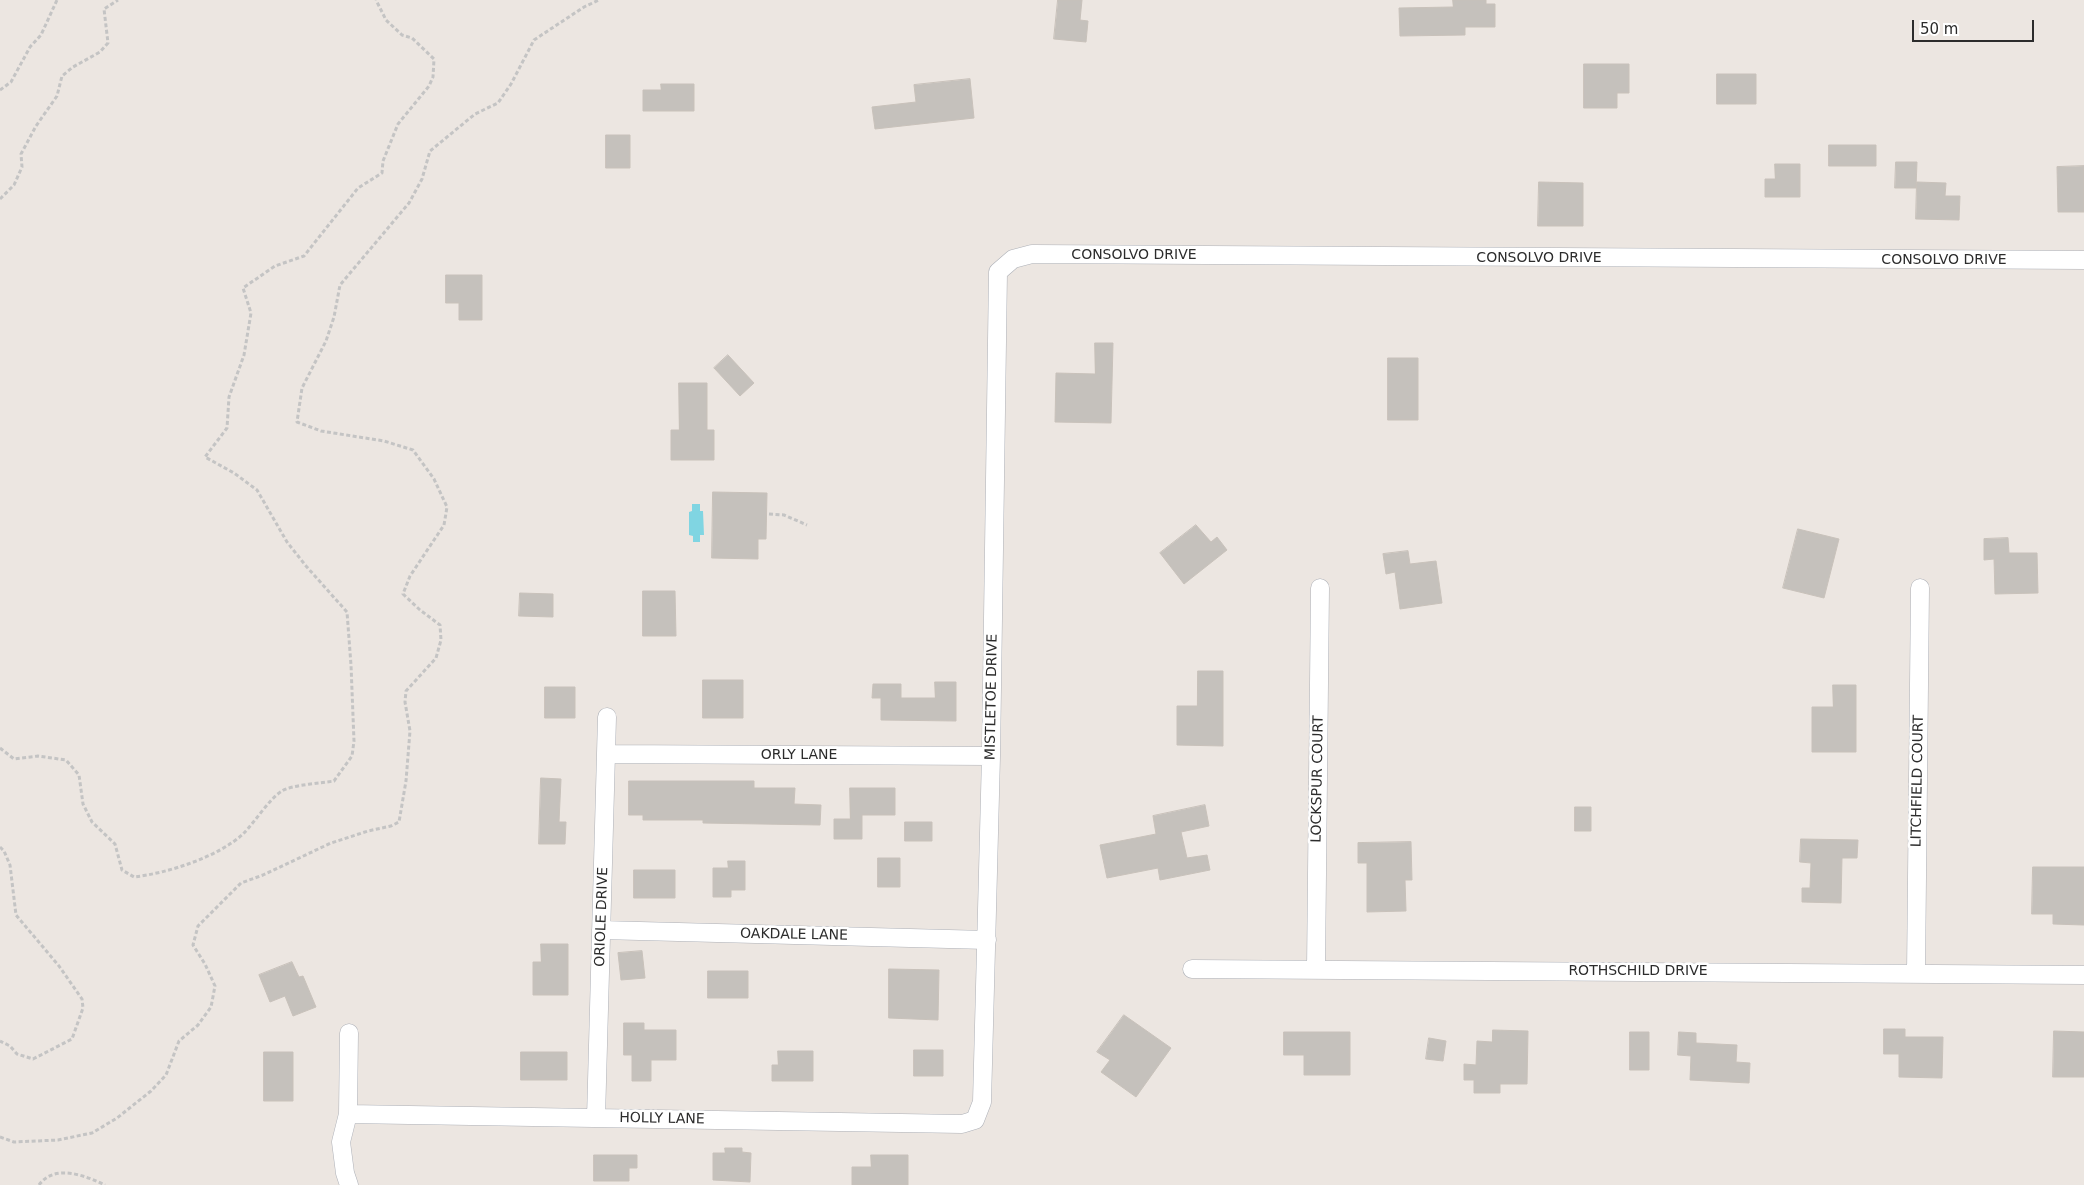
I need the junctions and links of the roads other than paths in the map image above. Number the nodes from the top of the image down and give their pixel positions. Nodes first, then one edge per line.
1 (2084, 260) edge
2 (998, 272) joint
3 (1320, 588) dead end
4 (1920, 588) dead end
5 (607, 717) dead end
6 (606, 754) junction
7 (991, 756) junction
8 (601, 930) junction
9 (987, 940) junction
10 (1192, 969) dead end
11 (1316, 969) junction
12 (1916, 973) junction
13 (2084, 975) edge
14 (349, 1033) dead end
15 (348, 1114) junction
16 (596, 1118) junction
17 (975, 1120) joint
18 (350, 1185) edge

1 - 2 street, CONSOLVO DRIVE
2 - 7 street, MISTLETOE DRIVE
3 - 11 street, LOCKSPUR COURT
4 - 12 street, LITCHFIELD COURT
5 - 6 street, ORIOLE DRIVE
6 - 7 street, ORLY LANE
6 - 8 street, ORIOLE DRIVE
7 - 9 street, MISTLETOE DRIVE
8 - 9 street, OAKDALE LANE
8 - 16 street, ORIOLE DRIVE
9 - 17 street, MISTLETOE DRIVE
10 - 11 street, ROTHSCHILD DRIVE
11 - 12 street, ROTHSCHILD DRIVE
12 - 13 street, ROTHSCHILD DRIVE
14 - 15 street
15 - 16 street, HOLLY LANE
15 - 18 street
16 - 17 street, HOLLY LANE

